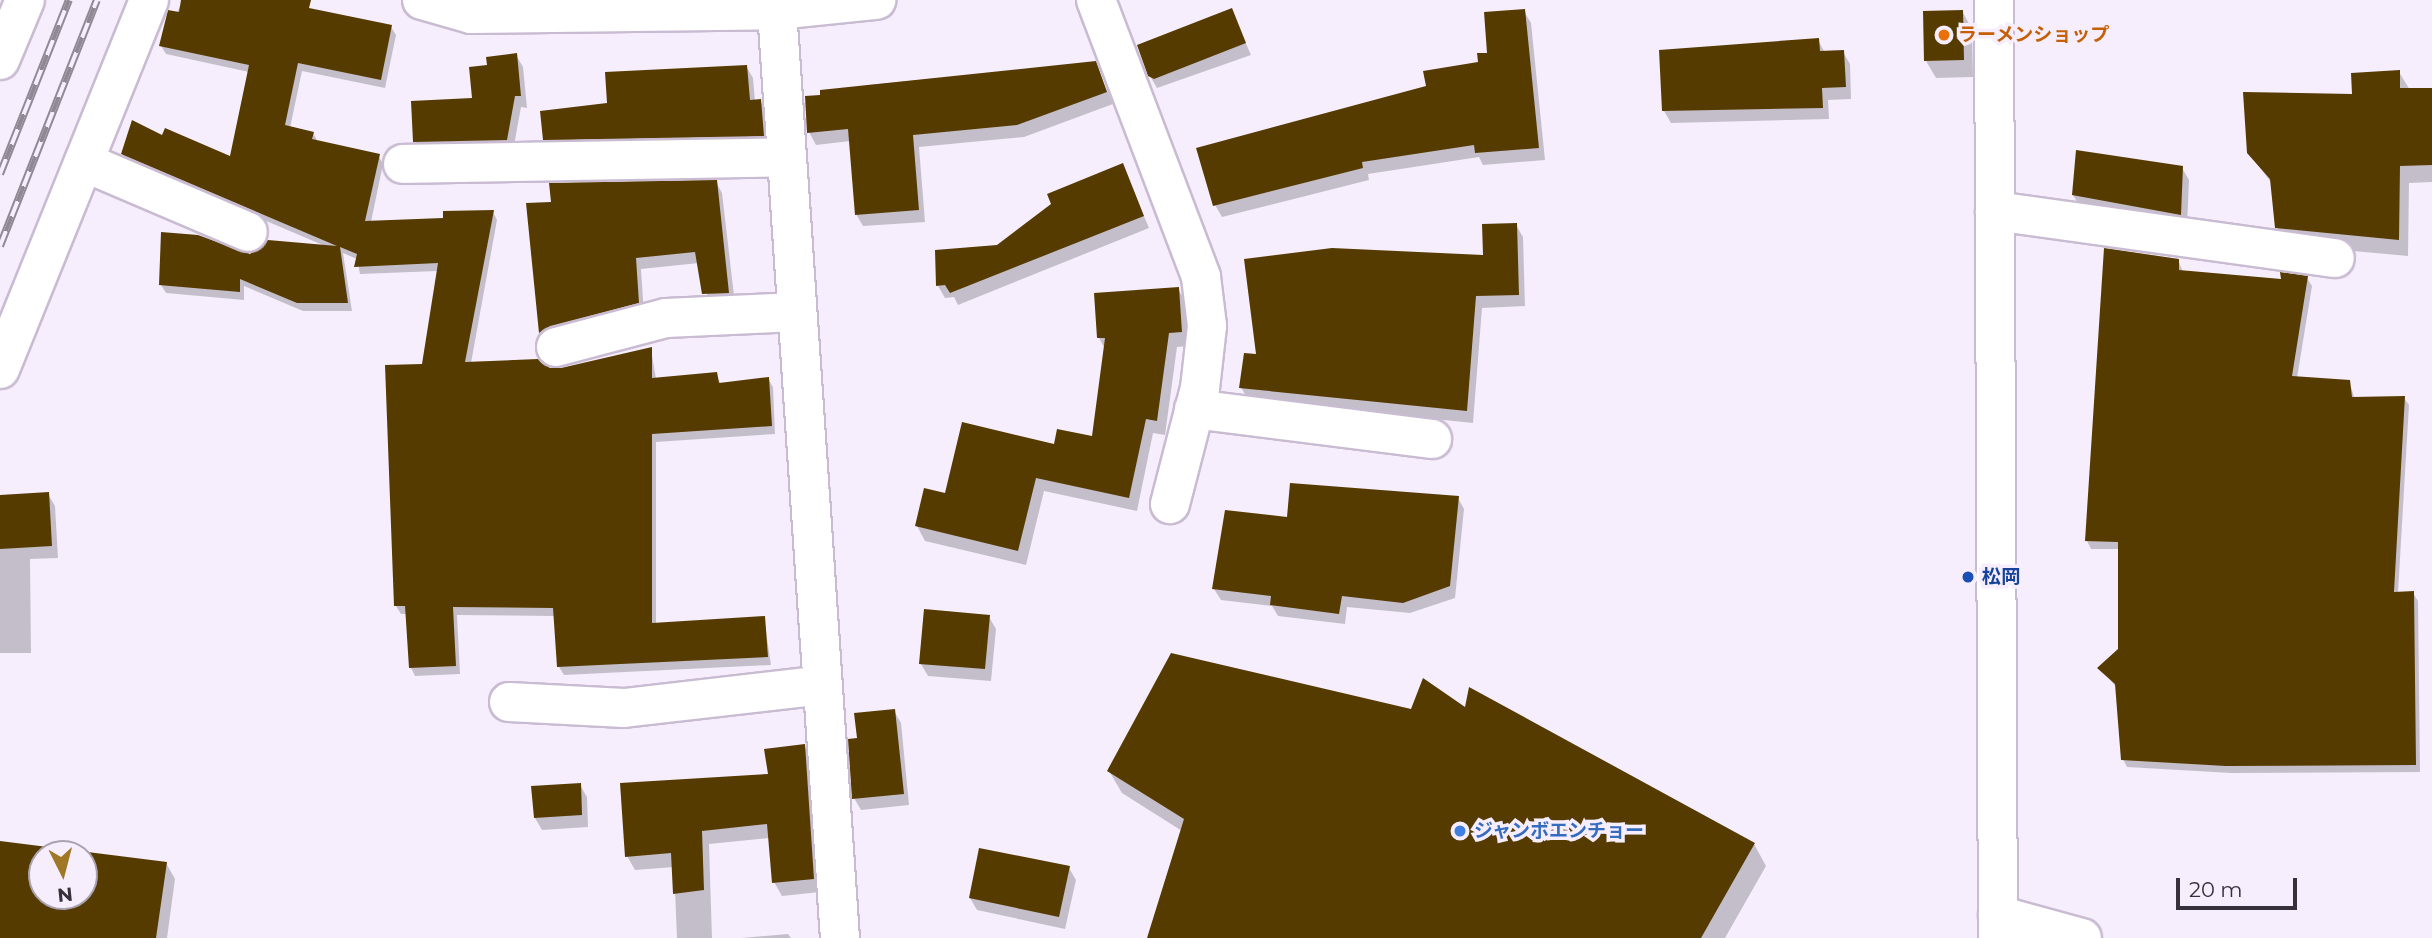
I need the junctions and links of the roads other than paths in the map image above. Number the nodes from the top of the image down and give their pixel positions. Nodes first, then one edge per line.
1 (25, 0) edge
2 (149, 0) edge
3 (422, 0) edge
4 (876, 0) edge
5 (1096, 0) edge
6 (1994, 0) edge
7 (777, 10) junction
8 (0, 60) edge
9 (785, 157) junction
10 (84, 162) junction
11 (403, 164) dead end
12 (1995, 211) junction
13 (248, 232) dead end
14 (2335, 258) dead end
15 (797, 312) junction
16 (556, 347) dead end
17 (0, 369) edge
18 (1194, 409) junction
19 (1432, 439) dead end
20 (1170, 504) dead end
21 (823, 685) junction
22 (509, 702) dead end
23 (1998, 926) edge
24 (840, 938) edge
25 (2082, 938) edge

1 - 8 street
2 - 10 street
3 - 7 street
4 - 7 street
5 - 18 street
6 - 12 street
7 - 9 street
9 - 11 street
9 - 15 street
10 - 13 street
10 - 17 street
12 - 14 street
12 - 23 street
15 - 16 street
15 - 21 street
18 - 19 street
18 - 20 street
21 - 22 street
21 - 24 street
23 - 25 street

